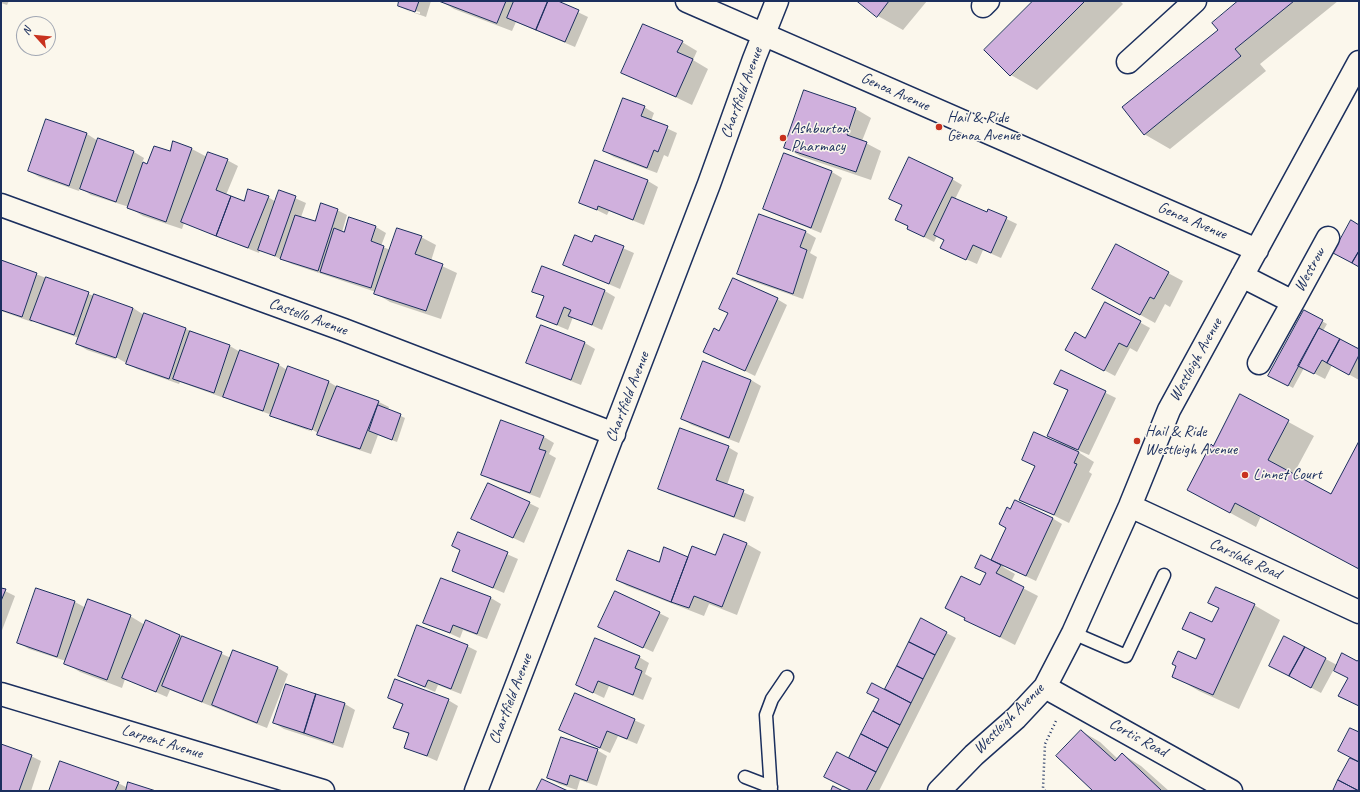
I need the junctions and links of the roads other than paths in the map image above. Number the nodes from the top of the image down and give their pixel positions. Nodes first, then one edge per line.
1 (687, 1) edge
2 (777, 1) edge
3 (1195, 1) edge
4 (764, 35) junction
5 (1128, 62) dead end
6 (1359, 62) edge
7 (1, 205) edge
8 (1328, 238) dead end
9 (1257, 250) junction
10 (1242, 276) junction
11 (1293, 302) junction
12 (1259, 363) dead end
13 (614, 434) junction
14 (1130, 506) junction
15 (1164, 575) dead end
16 (1359, 612) edge
17 (1073, 633) junction
18 (788, 677) dead end
19 (1045, 686) junction
20 (1, 694) edge
21 (745, 777) dead end
22 (771, 789) edge
23 (323, 791) edge
24 (476, 791) edge
25 (939, 791) edge
26 (1231, 791) edge

1 - 4 street, Genoa Avenue
2 - 4 street, Chartfield Avenue
3 - 5 street
4 - 9 street, Genoa Avenue
4 - 13 street, Chartfield Avenue
6 - 9 street, Westleigh Avenue
7 - 13 street, Castello Avenue
8 - 11 street, Westrow
9 - 10 street, Westleigh Avenue
10 - 11 street, Westrow
10 - 14 street, Westleigh Avenue
11 - 12 street, Westrow
13 - 24 street, Chartfield Avenue
14 - 16 street, Carslake Road
14 - 17 street, Westleigh Avenue
15 - 17 lane
17 - 19 street, Westleigh Avenue
18 - 22 lane
19 - 25 street, Westleigh Avenue
19 - 26 street, Cortis Road
20 - 23 street, Larpent Avenue
21 - 22 lane

